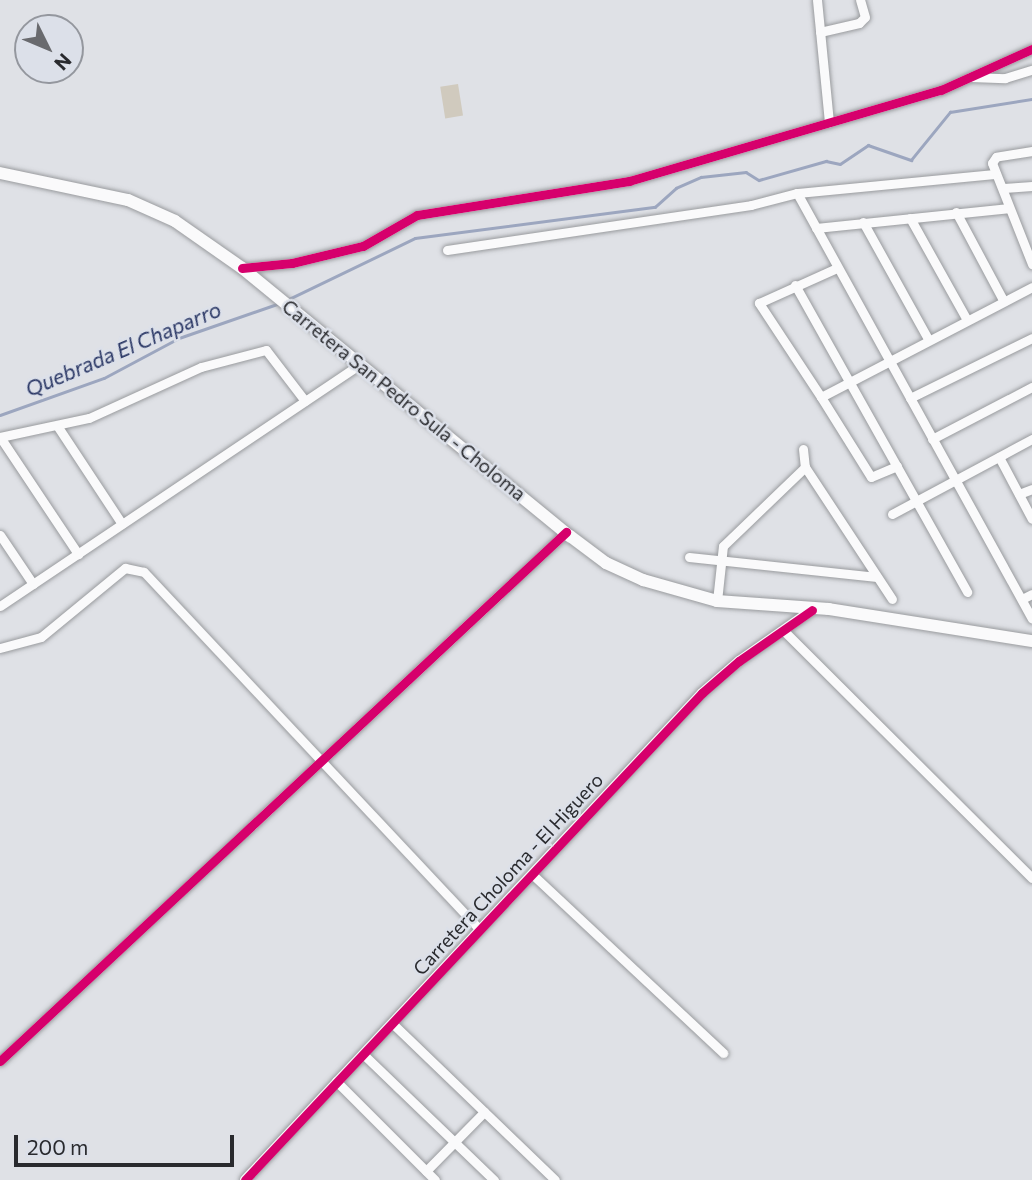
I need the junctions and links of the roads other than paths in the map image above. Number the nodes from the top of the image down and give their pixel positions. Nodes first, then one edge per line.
1 (817, 0) edge
2 (860, 0) edge
3 (820, 32) junction
4 (1032, 49) edge
5 (1032, 70) edge
6 (971, 77) junction
7 (828, 122) junction
8 (1032, 151) edge
9 (0, 173) edge
10 (995, 174) junction
11 (1032, 186) edge
12 (1004, 188) junction
13 (797, 193) junction
14 (1009, 208) junction
15 (956, 212) junction
16 (910, 218) junction
17 (863, 222) junction
18 (816, 228) junction
19 (447, 250) dead end
20 (1032, 264) edge
21 (242, 268) junction
22 (837, 268) junction
23 (795, 285) junction
24 (1032, 287) edge
25 (1003, 300) junction
26 (965, 318) junction
27 (1032, 338) edge
28 (928, 339) junction
29 (889, 361) junction
30 (360, 364) junction
31 (850, 381) junction
32 (1032, 387) edge
33 (821, 397) junction
34 (910, 398) junction
35 (305, 401) junction
36 (58, 428) junction
37 (0, 437) edge
38 (932, 439) junction
39 (1032, 439) edge
40 (803, 449) dead end
41 (999, 457) junction
42 (897, 466) junction
43 (805, 467) junction
44 (954, 481) junction
45 (1032, 489) edge
46 (1018, 494) junction
47 (916, 501) junction
48 (892, 514) dead end
49 (1032, 519) edge
50 (122, 524) junction
51 (566, 533) junction
52 (0, 535) edge
53 (78, 554) junction
54 (689, 557) dead end
55 (719, 557) junction
56 (877, 577) junction
57 (33, 584) junction
58 (967, 592) dead end
59 (1032, 594) edge
60 (891, 599) dead end
61 (1022, 599) junction
62 (717, 601) junction
63 (0, 606) edge
64 (812, 610) junction
65 (1032, 618) edge
66 (784, 631) junction
67 (1032, 643) edge
68 (0, 648) edge
69 (320, 759) junction
70 (532, 874) junction
71 (1032, 878) edge
72 (479, 929) junction
73 (391, 1023) junction
74 (363, 1054) junction
75 (723, 1054) dead end
76 (0, 1061) edge
77 (336, 1081) junction
78 (484, 1112) junction
79 (454, 1141) junction
80 (426, 1171) junction
81 (245, 1180) edge
82 (435, 1180) edge
83 (494, 1180) edge
84 (555, 1180) edge

1 - 3 street
2 - 3 street
3 - 7 street
4 - 6 street
5 - 6 street
6 - 7 street
7 - 21 street
8 - 10 street
9 - 21 main road, Carretera San Pedro Sula - Choloma
10 - 12 street
10 - 13 street
11 - 12 street
12 - 14 street
13 - 18 street
13 - 19 street
14 - 15 street
14 - 20 street
15 - 16 street
15 - 25 street
16 - 17 street
16 - 26 street
17 - 18 street
17 - 28 street
18 - 22 street
21 - 30 main road, Carretera San Pedro Sula - Choloma
22 - 23 street
22 - 29 street
23 - 31 street
23 - 33 street
24 - 25 street
25 - 26 street
26 - 28 street
27 - 34 street
28 - 29 street
29 - 31 street
29 - 34 street
30 - 35 street
30 - 51 main road, Carretera San Pedro Sula - Choloma
31 - 33 street
31 - 42 street
32 - 38 street
33 - 42 street
34 - 38 street
35 - 36 street
35 - 50 street
36 - 37 street
36 - 50 street
37 - 53 street
38 - 44 street
39 - 41 street
40 - 43 street
41 - 44 street
41 - 46 street
42 - 47 street
43 - 55 street
43 - 56 street
44 - 47 street
44 - 61 street
45 - 46 street
46 - 49 street
47 - 48 street
47 - 58 street
50 - 53 street
51 - 62 main road, Carretera San Pedro Sula - Choloma
51 - 69 street
52 - 57 street
53 - 57 street
54 - 55 street
55 - 56 street
55 - 62 street
56 - 60 street
57 - 63 street
59 - 61 street
61 - 65 street
62 - 64 main road, Carretera San Pedro Sula - Choloma
64 - 66 street, Carretera Choloma - El Higuero
64 - 67 main road, Carretera San Pedro Sula - Choloma
66 - 70 street, Carretera Choloma - El Higuero
66 - 71 street
68 - 69 street
69 - 72 street
69 - 76 street
70 - 72 street, Carretera Choloma - El Higuero
70 - 75 street
72 - 73 street, Carretera Choloma - El Higuero
73 - 74 street, Carretera Choloma - El Higuero
73 - 78 street
74 - 77 street, Carretera Choloma - El Higuero
74 - 79 street
77 - 80 street
77 - 81 street, Carretera Choloma - El Higuero
78 - 79 street
78 - 84 street
79 - 80 street
79 - 83 street
80 - 82 street

